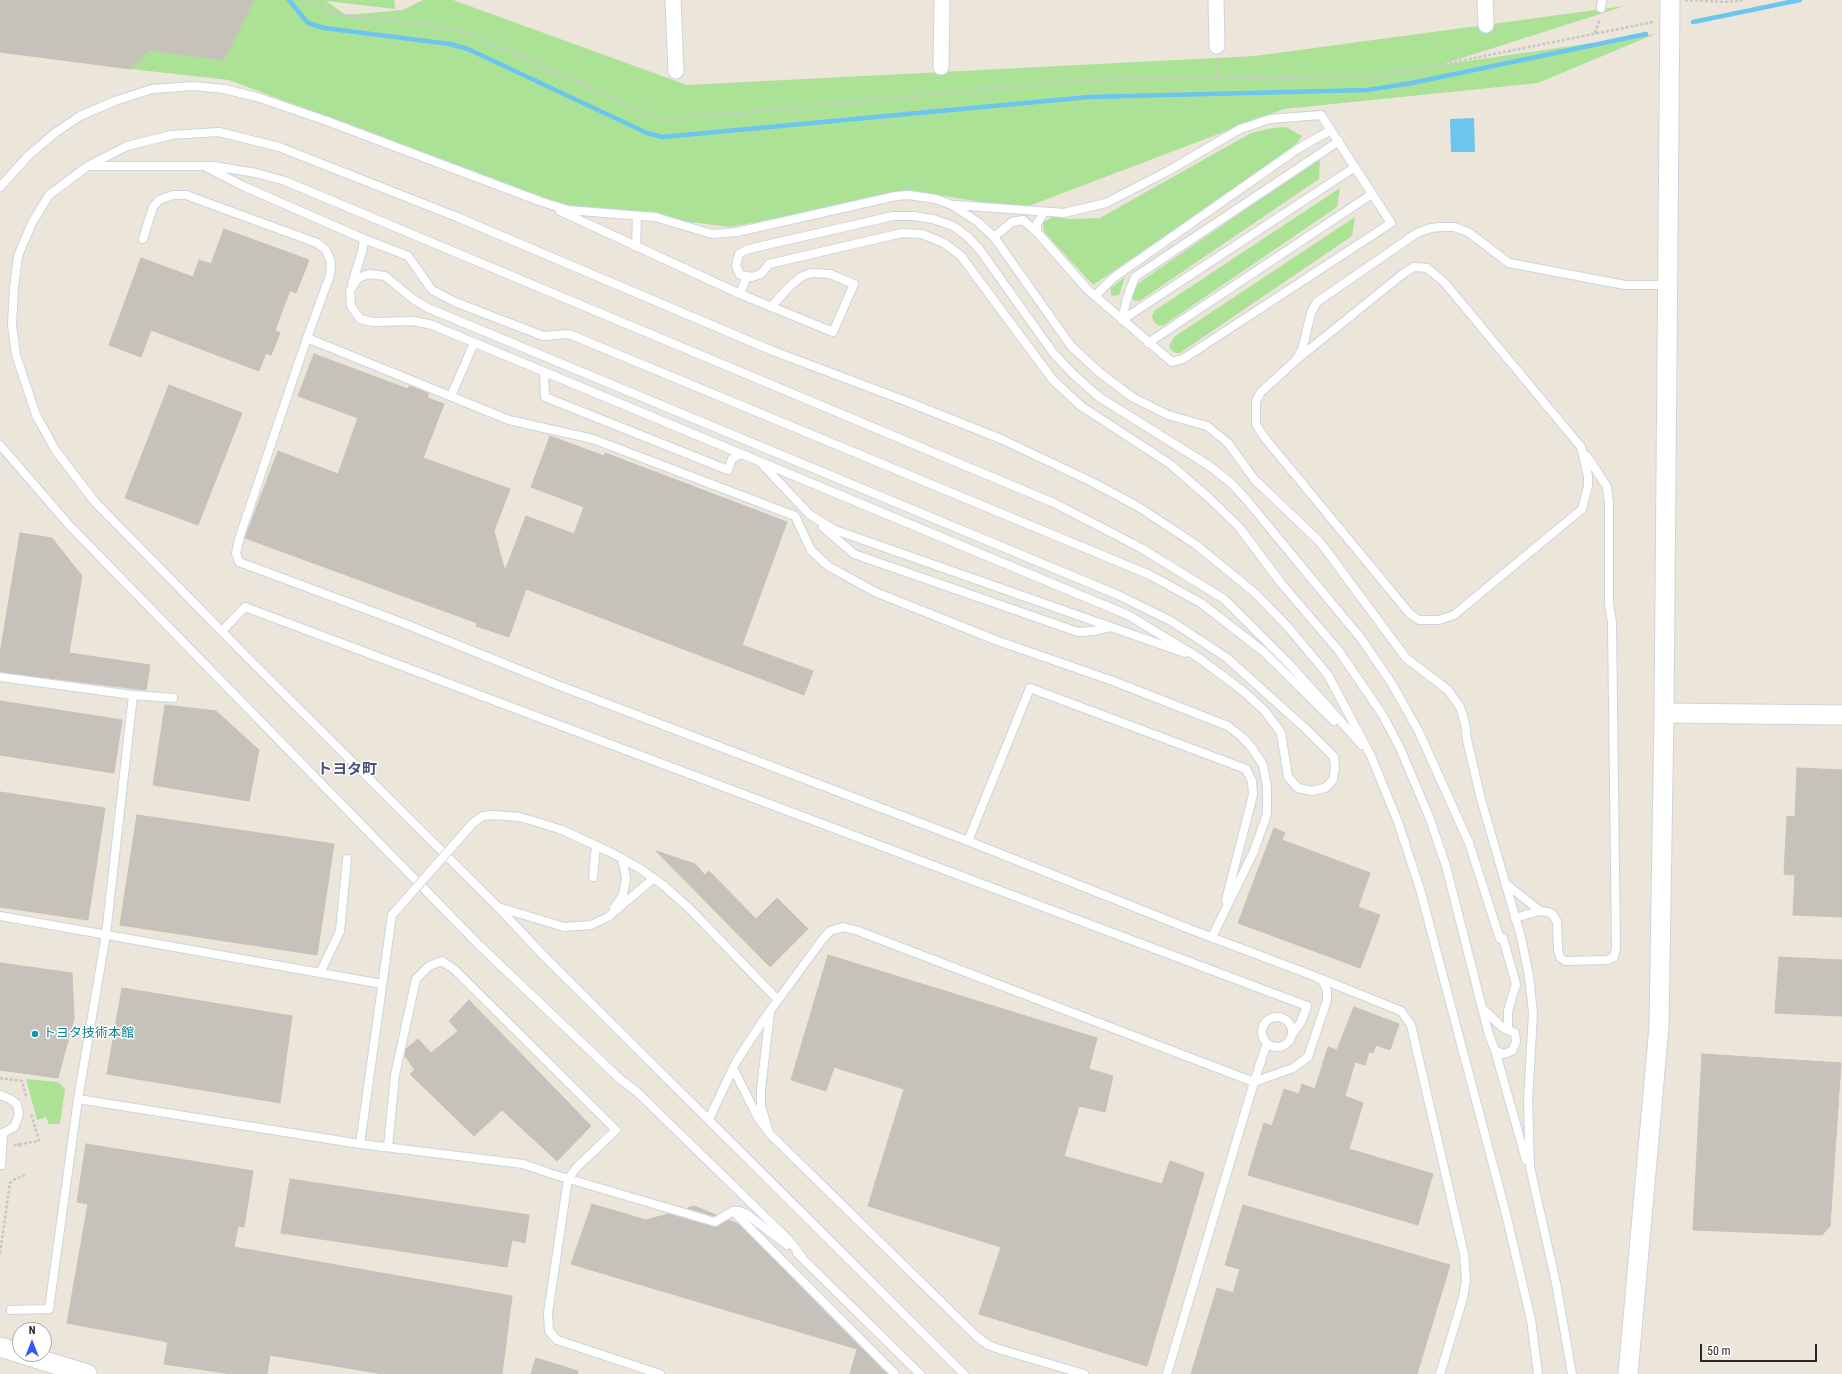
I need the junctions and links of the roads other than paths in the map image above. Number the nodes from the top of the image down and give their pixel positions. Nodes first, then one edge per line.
1 (673, 0) edge
2 (942, 0) edge
3 (1216, 0) edge
4 (1485, 0) edge
5 (1670, 0) edge
6 (1486, 25) dead end
7 (1217, 46) dead end
8 (941, 67) dead end
9 (676, 71) dead end
10 (1331, 130) junction
11 (1338, 141) junction
12 (88, 166) junction
13 (204, 166) junction
14 (1355, 167) junction
15 (0, 187) edge
16 (1372, 194) junction
17 (540, 201) junction
18 (952, 205) junction
19 (1044, 212) junction
20 (637, 216) junction
21 (1037, 232) junction
22 (994, 237) junction
23 (143, 239) dead end
24 (364, 239) junction
25 (636, 247) junction
26 (747, 276) junction
27 (1668, 286) junction
28 (350, 291) junction
29 (740, 294) junction
30 (1095, 296) junction
31 (772, 307) junction
32 (1122, 320) junction
33 (307, 338) junction
34 (474, 343) junction
35 (1148, 343) junction
36 (1295, 361) junction
37 (544, 372) junction
38 (451, 396) junction
39 (0, 445) edge
40 (1581, 446) junction
41 (740, 454) junction
42 (758, 461) junction
43 (810, 515) junction
44 (1112, 627) junction
45 (222, 631) junction
46 (1199, 658) junction
47 (0, 676) edge
48 (133, 695) junction
49 (173, 698) dead end
50 (1664, 713) junction
51 (1842, 715) edge
52 (1372, 756) junction
53 (968, 841) junction
54 (596, 846) junction
55 (622, 858) junction
56 (348, 859) dead end
57 (593, 876) dead end
58 (654, 878) junction
59 (1505, 883) junction
60 (498, 907) junction
61 (1540, 911) junction
62 (0, 916) edge
63 (1222, 916) junction
64 (608, 917) junction
65 (1515, 918) junction
66 (106, 934) junction
67 (1212, 937) junction
68 (320, 972) junction
69 (1314, 976) junction
70 (382, 984) junction
71 (778, 1000) junction
72 (1484, 1010) junction
73 (770, 1012) junction
74 (1508, 1030) junction
75 (1292, 1034) junction
76 (1267, 1043) junction
77 (1495, 1050) junction
78 (733, 1068) junction
79 (1254, 1082) junction
80 (0, 1095) edge
81 (78, 1099) junction
82 (709, 1119) junction
83 (2, 1133) edge
84 (771, 1135) junction
85 (360, 1144) junction
86 (388, 1147) junction
87 (0, 1166) edge
88 (568, 1179) junction
89 (732, 1211) junction
90 (1541, 1214) junction
91 (802, 1257) junction
92 (11, 1310) dead end
93 (0, 1347) edge
94 (12, 1351) edge
95 (47, 1362) edge
96 (87, 1374) edge
97 (660, 1374) edge
98 (894, 1374) edge
99 (920, 1374) edge
100 (964, 1374) edge
101 (1084, 1374) edge
102 (1167, 1374) edge
103 (1440, 1374) edge
104 (1538, 1374) edge
105 (1572, 1374) edge
106 (1628, 1374) edge

1 - 9 street
2 - 8 street
3 - 7 street
4 - 6 street
5 - 27 street
10 - 11 lane
10 - 19 lane
10 - 30 lane
11 - 14 lane
11 - 32 lane
12 - 13 lane
12 - 45 lane
12 - 52 lane
13 - 24 lane
13 - 52 lane
14 - 16 lane
14 - 32 lane
15 - 17 lane
16 - 35 lane
16 - 35 lane
17 - 20 lane
17 - 25 lane
18 - 19 lane
18 - 20 lane
18 - 22 lane
19 - 21 lane
20 - 25 lane
21 - 22 lane
21 - 30 lane
22 - 59 lane
23 - 33 lane
24 - 28 lane
24 - 52 lane
25 - 29 lane
26 - 29 lane
26 - 72 lane
26 - 74 lane
27 - 36 lane
27 - 50 street
28 - 34 lane
28 - 46 lane
29 - 31 lane
30 - 32 lane
31 - 31 lane
32 - 35 lane
33 - 38 lane
33 - 53 lane
34 - 37 lane
34 - 38 lane
36 - 40 lane
36 - 40 lane
37 - 41 lane
37 - 41 lane
38 - 63 lane
39 - 91 lane
40 - 61 lane
41 - 42 lane
42 - 43 lane
42 - 46 lane
43 - 44 lane
43 - 44 lane
44 - 46 lane
45 - 60 lane
45 - 75 lane
47 - 48 lane
48 - 49 lane
48 - 66 lane
50 - 51 street
50 - 106 street
52 - 104 lane
53 - 63 lane
53 - 67 lane
54 - 55 lane
54 - 57 lane
54 - 70 lane, bridge
55 - 58 lane
55 - 64 lane
56 - 68 lane
58 - 64 lane
58 - 71 lane
59 - 61 lane
59 - 65 lane
60 - 64 lane
60 - 82 lane
61 - 65 lane
62 - 66 lane
63 - 67 lane
65 - 90 lane
66 - 68 lane
66 - 81 lane
67 - 69 lane
68 - 70 lane
69 - 79 lane
69 - 103 lane
70 - 85 lane
71 - 73 lane
71 - 79 lane
72 - 74 lane
72 - 77 lane
73 - 78 lane
73 - 84 lane
74 - 77 lane
75 - 76 lane
75 - 76 lane
76 - 79 lane
77 - 90 lane
78 - 82 lane
78 - 84 lane
79 - 102 lane
80 - 83 lane
81 - 85 lane
81 - 92 lane
82 - 100 lane
83 - 87 lane
84 - 101 lane
85 - 86 lane
86 - 88 lane
86 - 88 lane
88 - 89 lane
88 - 97 lane
89 - 91 lane
89 - 98 lane
90 - 105 lane
91 - 99 lane
93 - 94 street
95 - 96 street

